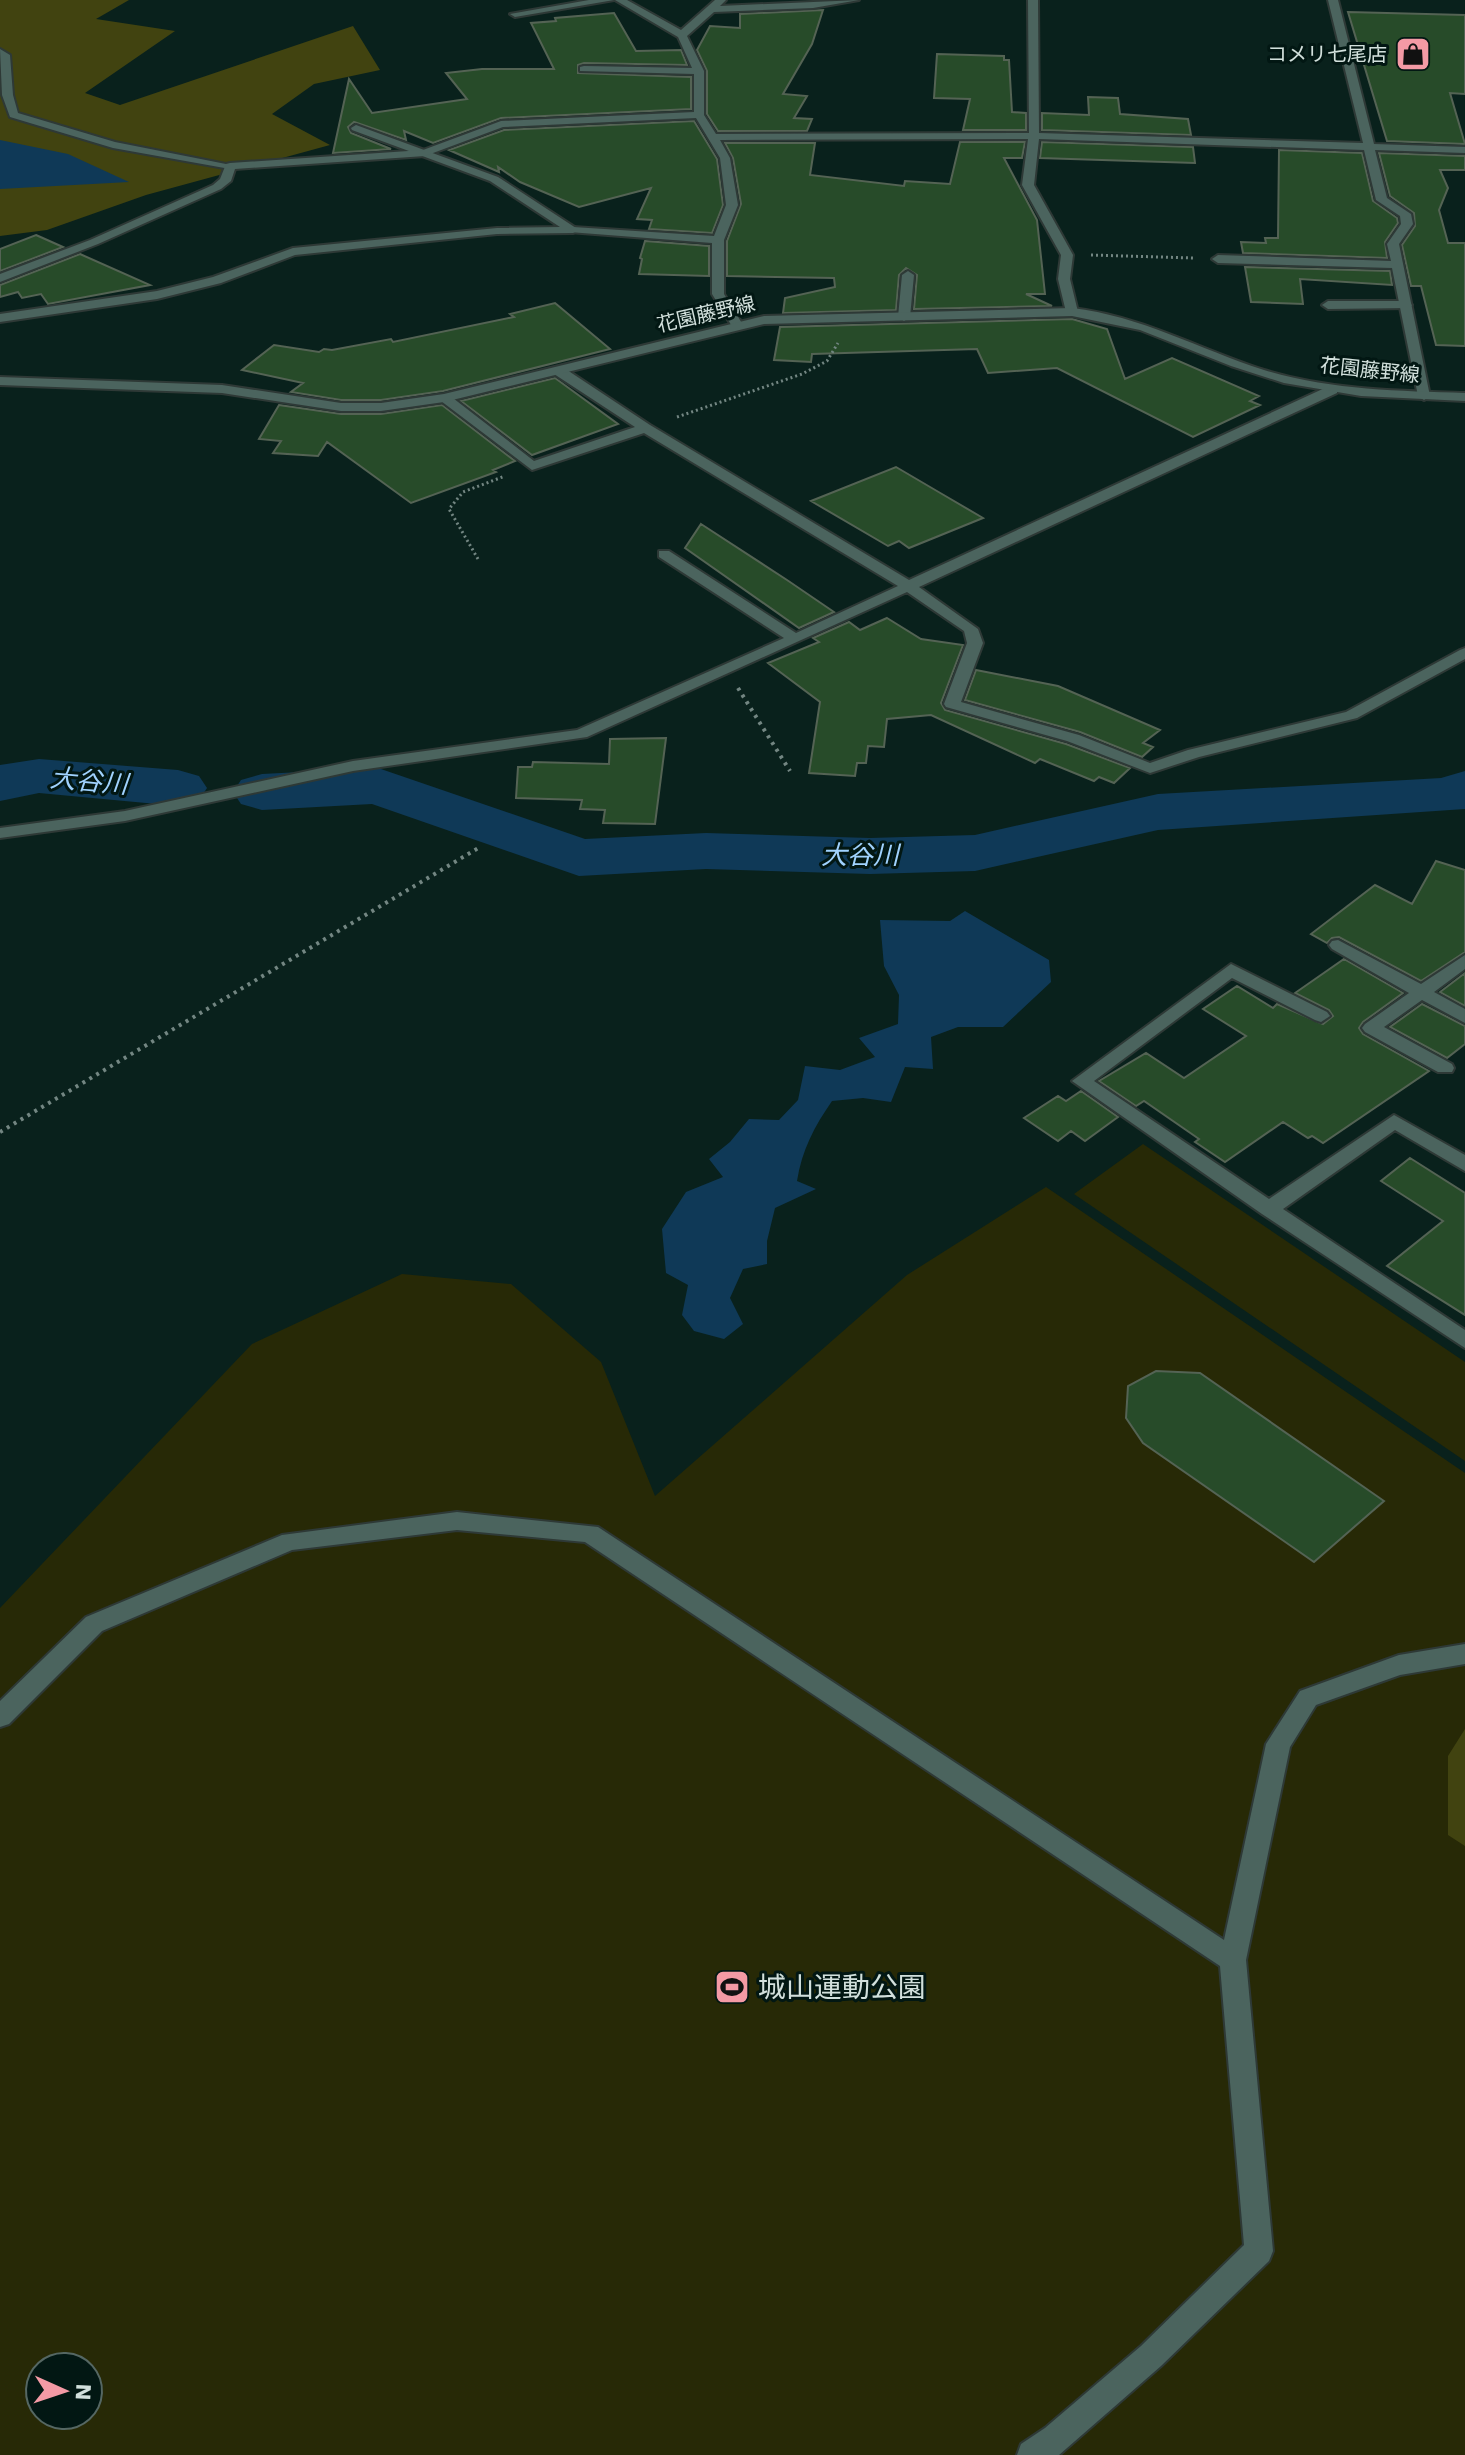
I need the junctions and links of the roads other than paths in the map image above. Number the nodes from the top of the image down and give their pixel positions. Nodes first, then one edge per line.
1 (609, 0) edge
2 (620, 0) edge
3 (721, 0) edge
4 (854, 0) edge
5 (1033, 0) edge
6 (1333, 0) edge
7 (712, 9) junction
8 (515, 14) dead end
9 (682, 35) junction
10 (0, 52) edge
11 (584, 69) dead end
12 (699, 71) junction
13 (699, 115) junction
14 (356, 128) dead end
15 (1034, 136) junction
16 (713, 137) junction
17 (1370, 147) junction
18 (1465, 150) edge
19 (425, 153) junction
20 (230, 166) junction
21 (573, 230) junction
22 (718, 240) junction
23 (1218, 259) road end
24 (1397, 265) junction
25 (908, 275) dead end
26 (0, 278) edge
27 (1328, 305) dead end
28 (1406, 305) junction
29 (1072, 312) junction
30 (904, 317) junction
31 (0, 318) edge
32 (737, 325) junction
33 (559, 371) junction
34 (0, 381) edge
35 (1332, 390) junction
36 (1424, 396) junction
37 (1465, 397) edge
38 (444, 398) junction
39 (645, 428) junction
40 (664, 554) dead end
41 (907, 585) junction
42 (794, 638) junction
43 (1465, 653) edge
44 (0, 833) edge
45 (1338, 945) dead end
46 (1465, 961) edge
47 (1420, 991) junction
48 (1321, 1016) dead end
49 (1465, 1017) edge
50 (1445, 1068) dead end
51 (1465, 1164) edge
52 (1269, 1209) junction
53 (1465, 1340) edge
54 (1465, 1654) edge
55 (0, 1717) edge
56 (1233, 1960) junction
57 (1032, 2455) edge

1 - 8 street
2 - 9 street
3 - 7 street
4 - 7 street
5 - 15 street
6 - 17 street
7 - 9 street
9 - 12 street
10 - 20 street
11 - 12 street
12 - 13 street
13 - 16 street
13 - 19 street
14 - 19 street
15 - 16 street
15 - 17 street
15 - 29 street
16 - 22 street
17 - 18 street
17 - 24 street
19 - 20 street
19 - 21 street
20 - 26 street
21 - 22 street
21 - 31 street
22 - 32 street
23 - 24 street
24 - 28 street
25 - 30 street
27 - 28 street
28 - 36 street
29 - 30 street, 花園藤野線
29 - 35 street, 花園藤野線
30 - 32 street, 花園藤野線
32 - 33 street, 花園藤野線
33 - 38 street, 花園藤野線
33 - 39 street
34 - 38 street, 花園藤野線
35 - 36 street, 花園藤野線
35 - 41 street
36 - 37 street, 花園藤野線
38 - 39 street
39 - 41 street
40 - 42 street
41 - 42 street
41 - 43 street
42 - 44 street
45 - 47 street
46 - 47 street
47 - 49 street
47 - 50 street
48 - 52 street
51 - 52 street
52 - 53 street
54 - 56 street
55 - 56 street
56 - 57 street

